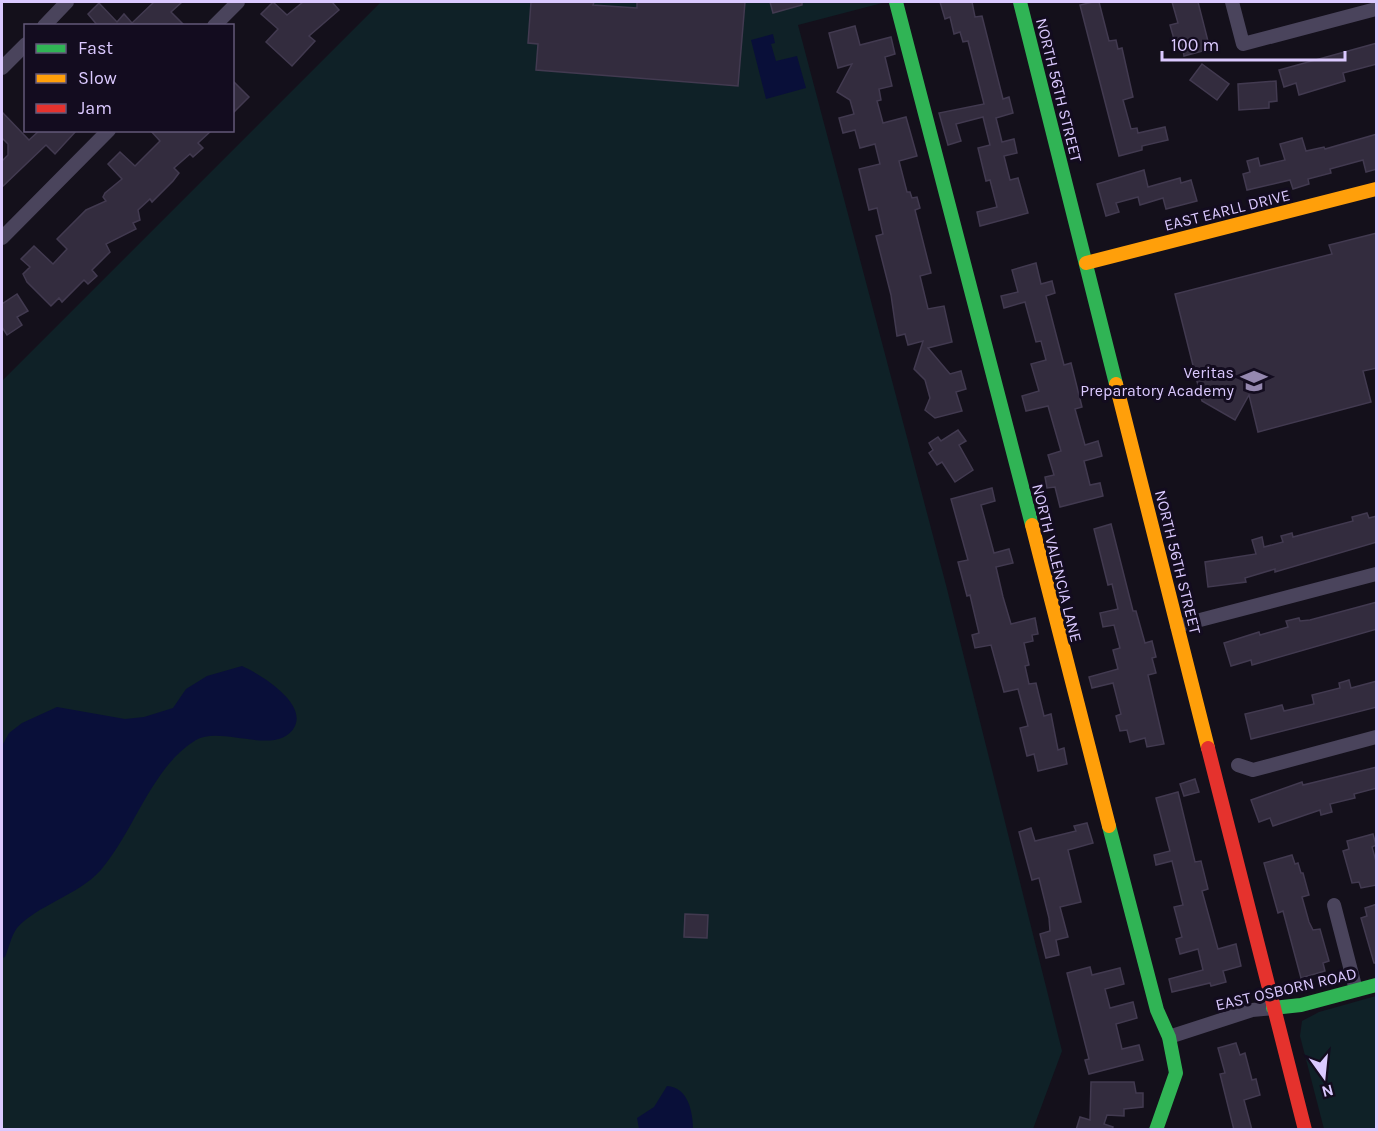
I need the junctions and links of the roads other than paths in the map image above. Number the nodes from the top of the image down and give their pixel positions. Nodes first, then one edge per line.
1 (67, 2) edge
2 (238, 2) edge
3 (896, 2) edge
4 (1020, 2) edge
5 (1232, 2) edge
6 (1377, 9) edge
7 (46, 24) edge
8 (216, 24) edge
9 (24, 46) edge
10 (2, 68) edge
11 (107, 132) edge
12 (1377, 189) edge
13 (2, 238) edge
14 (1086, 263) junction
15 (1377, 574) edge
16 (1177, 626) junction
17 (1377, 737) edge
18 (1238, 765) dead end
19 (1334, 905) dead end
20 (1377, 985) edge
21 (1356, 990) junction
22 (1273, 1008) junction
23 (1169, 1036) junction
24 (1156, 1130) edge
25 (1305, 1130) edge

1 - 7 street
2 - 8 street
3 - 23 street, NORTH VALENCIA LANE
4 - 14 street, NORTH 56TH STREET
5 - 6 street
9 - 10 street
11 - 13 street
12 - 14 street, EAST EARLL DRIVE
14 - 16 street, NORTH 56TH STREET
15 - 16 street
16 - 22 street, NORTH 56TH STREET
17 - 18 street
19 - 21 street
20 - 21 street, EAST OSBORN ROAD
21 - 22 street, EAST OSBORN ROAD
22 - 23 street, EAST OSBORN ROAD
22 - 25 street, NORTH 56TH STREET
23 - 24 street, NORTH VALENCIA LANE

